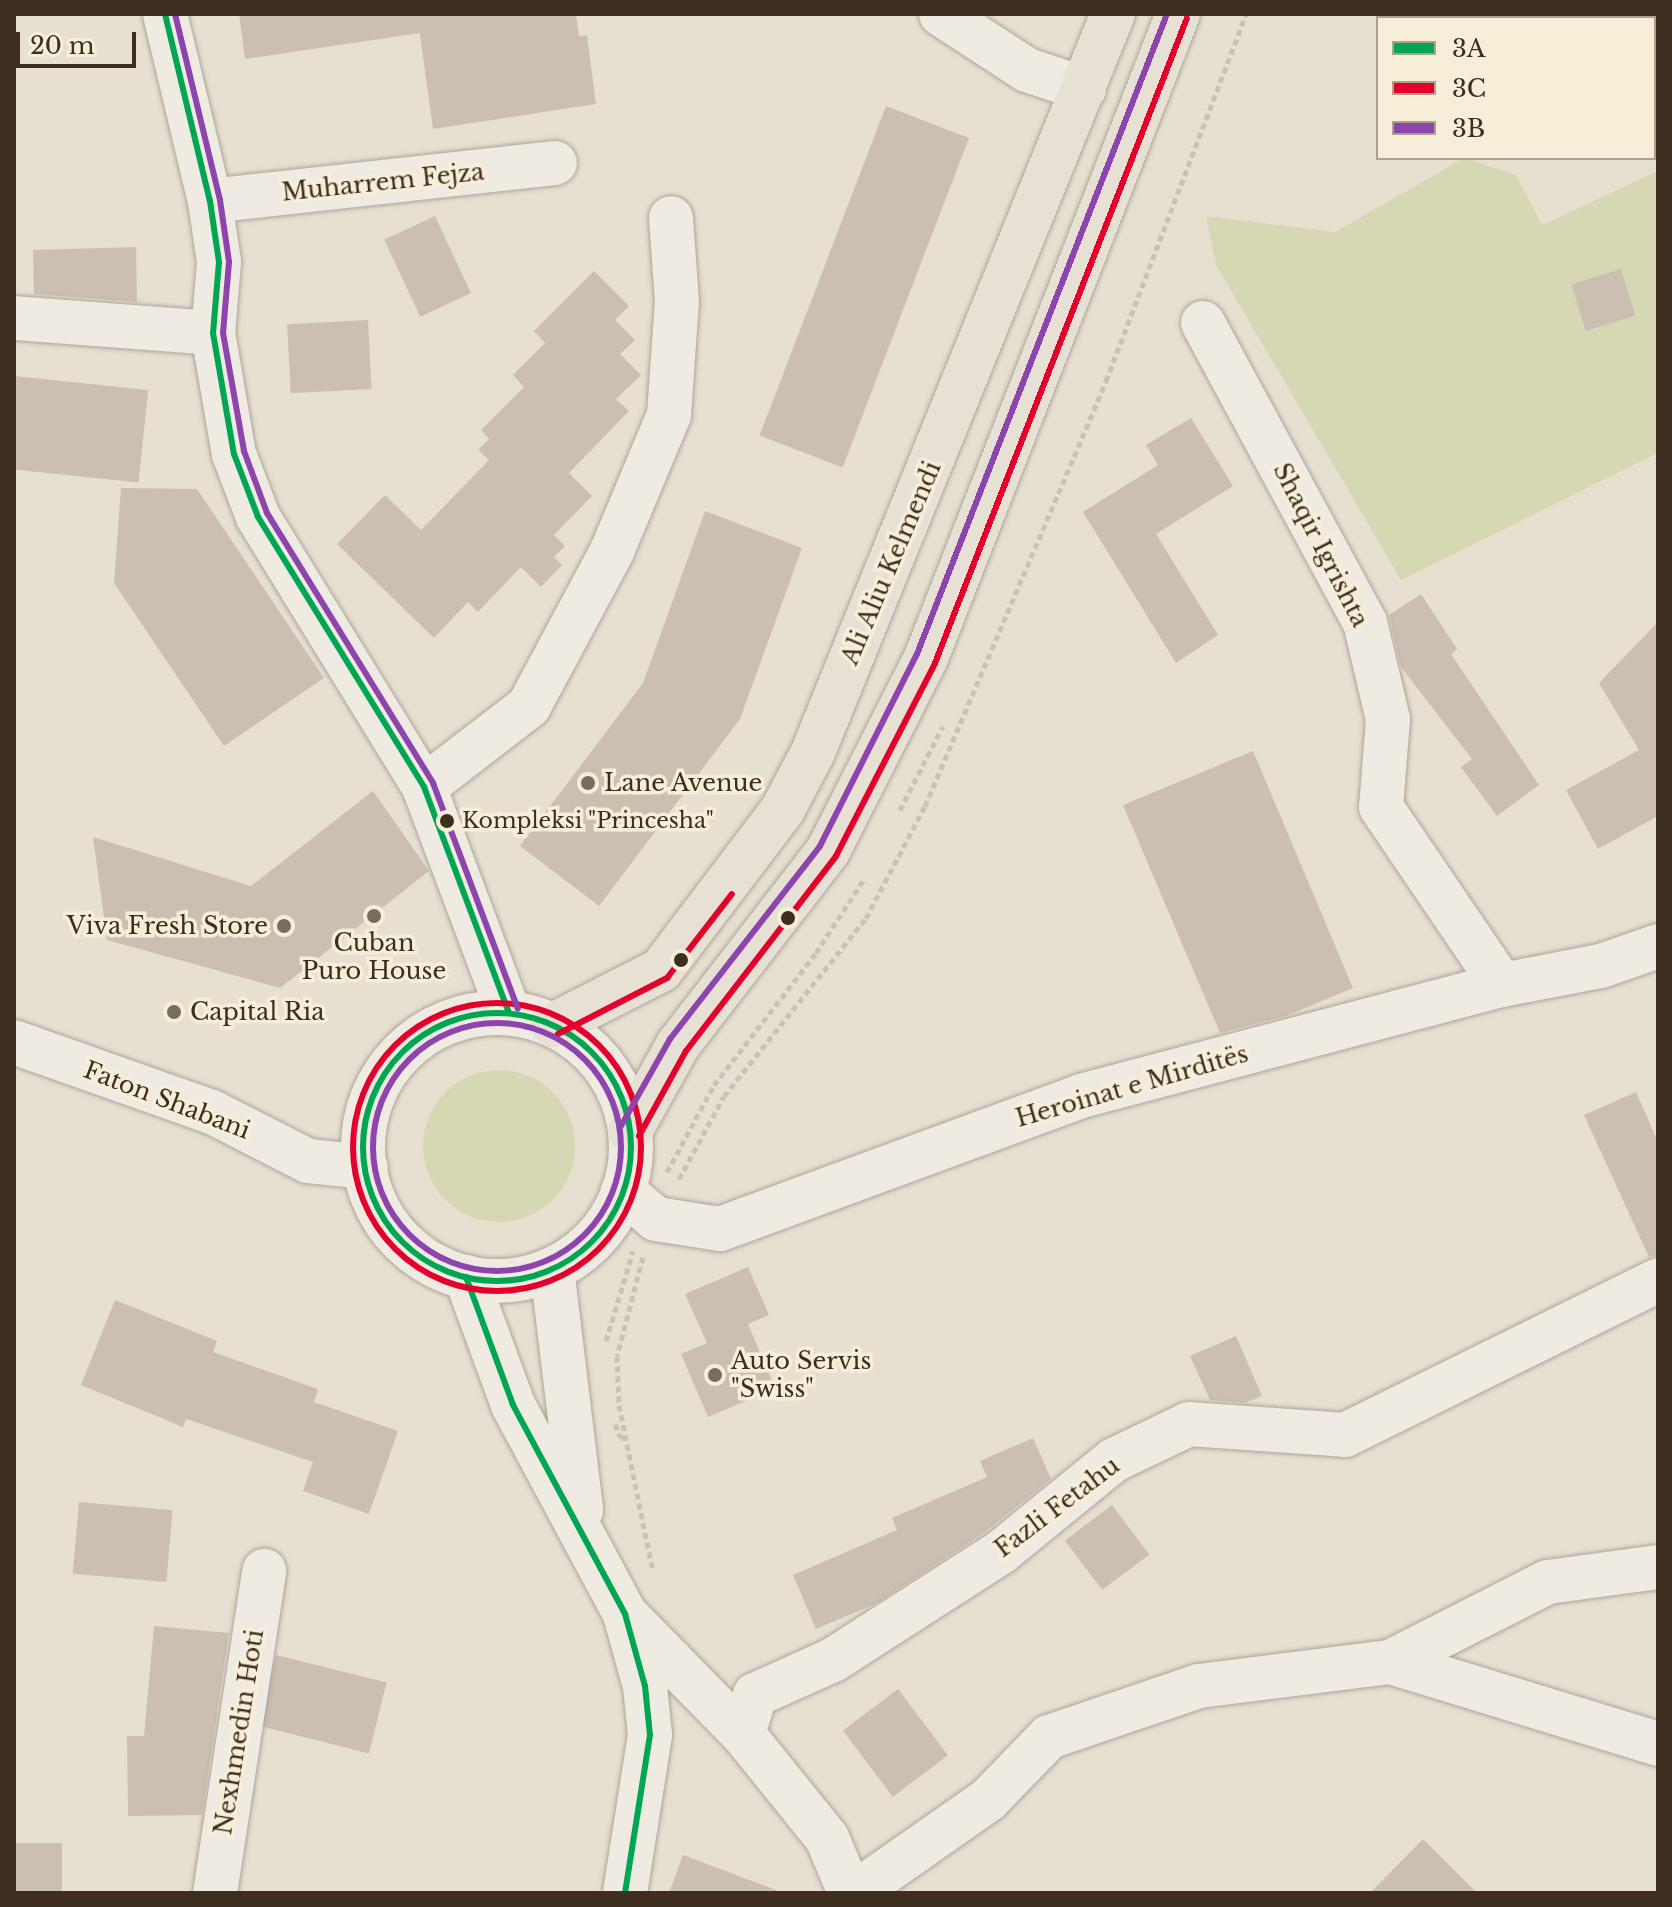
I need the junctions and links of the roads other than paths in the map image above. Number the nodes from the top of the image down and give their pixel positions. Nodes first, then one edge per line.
1 (165, 14) edge
2 (941, 14) edge
3 (1113, 14) edge
4 (1178, 14) edge
5 (1084, 89) junction
6 (555, 163) dead end
7 (210, 201) junction
8 (671, 218) dead end
9 (14, 318) edge
10 (1203, 323) dead end
11 (213, 333) junction
12 (424, 787) junction
13 (1658, 946) edge
14 (1502, 985) junction
15 (509, 1013) junction
16 (553, 1025) junction
17 (14, 1042) edge
18 (630, 1131) junction
19 (366, 1167) junction
20 (623, 1191) junction
21 (552, 1269) junction
22 (466, 1277) junction
23 (1658, 1280) edge
24 (584, 1528) junction
25 (1658, 1567) edge
26 (264, 1571) dead end
27 (640, 1600) junction
28 (1390, 1662) junction
29 (743, 1734) junction
30 (1658, 1744) edge
31 (215, 1893) edge
32 (625, 1893) edge
33 (853, 1893) edge

1 - 7 street
2 - 5 street
3 - 5 main road, Ali Aliu Kelmendi
4 - 18 main road
5 - 16 main road, Ali Aliu Kelmendi
6 - 7 street, Muharrem Fejza
7 - 11 street
8 - 12 street
9 - 11 street
10 - 14 street, Shaqir Igrishta
11 - 12 street
12 - 15 street
13 - 14 street, Heroinat e Mirditës
14 - 20 street, Heroinat e Mirditës
15 - 16 street
15 - 19 street
16 - 18 street
17 - 19 street, Faton Shabani
18 - 20 street
19 - 22 street
20 - 21 street
21 - 22 street
21 - 24 street
22 - 24 street
23 - 29 street, Fazli Fetahu
24 - 27 street
25 - 28 street
26 - 31 street, Nexhmedin Hoti
27 - 29 street
27 - 32 street
28 - 30 street
28 - 33 street
29 - 33 street

